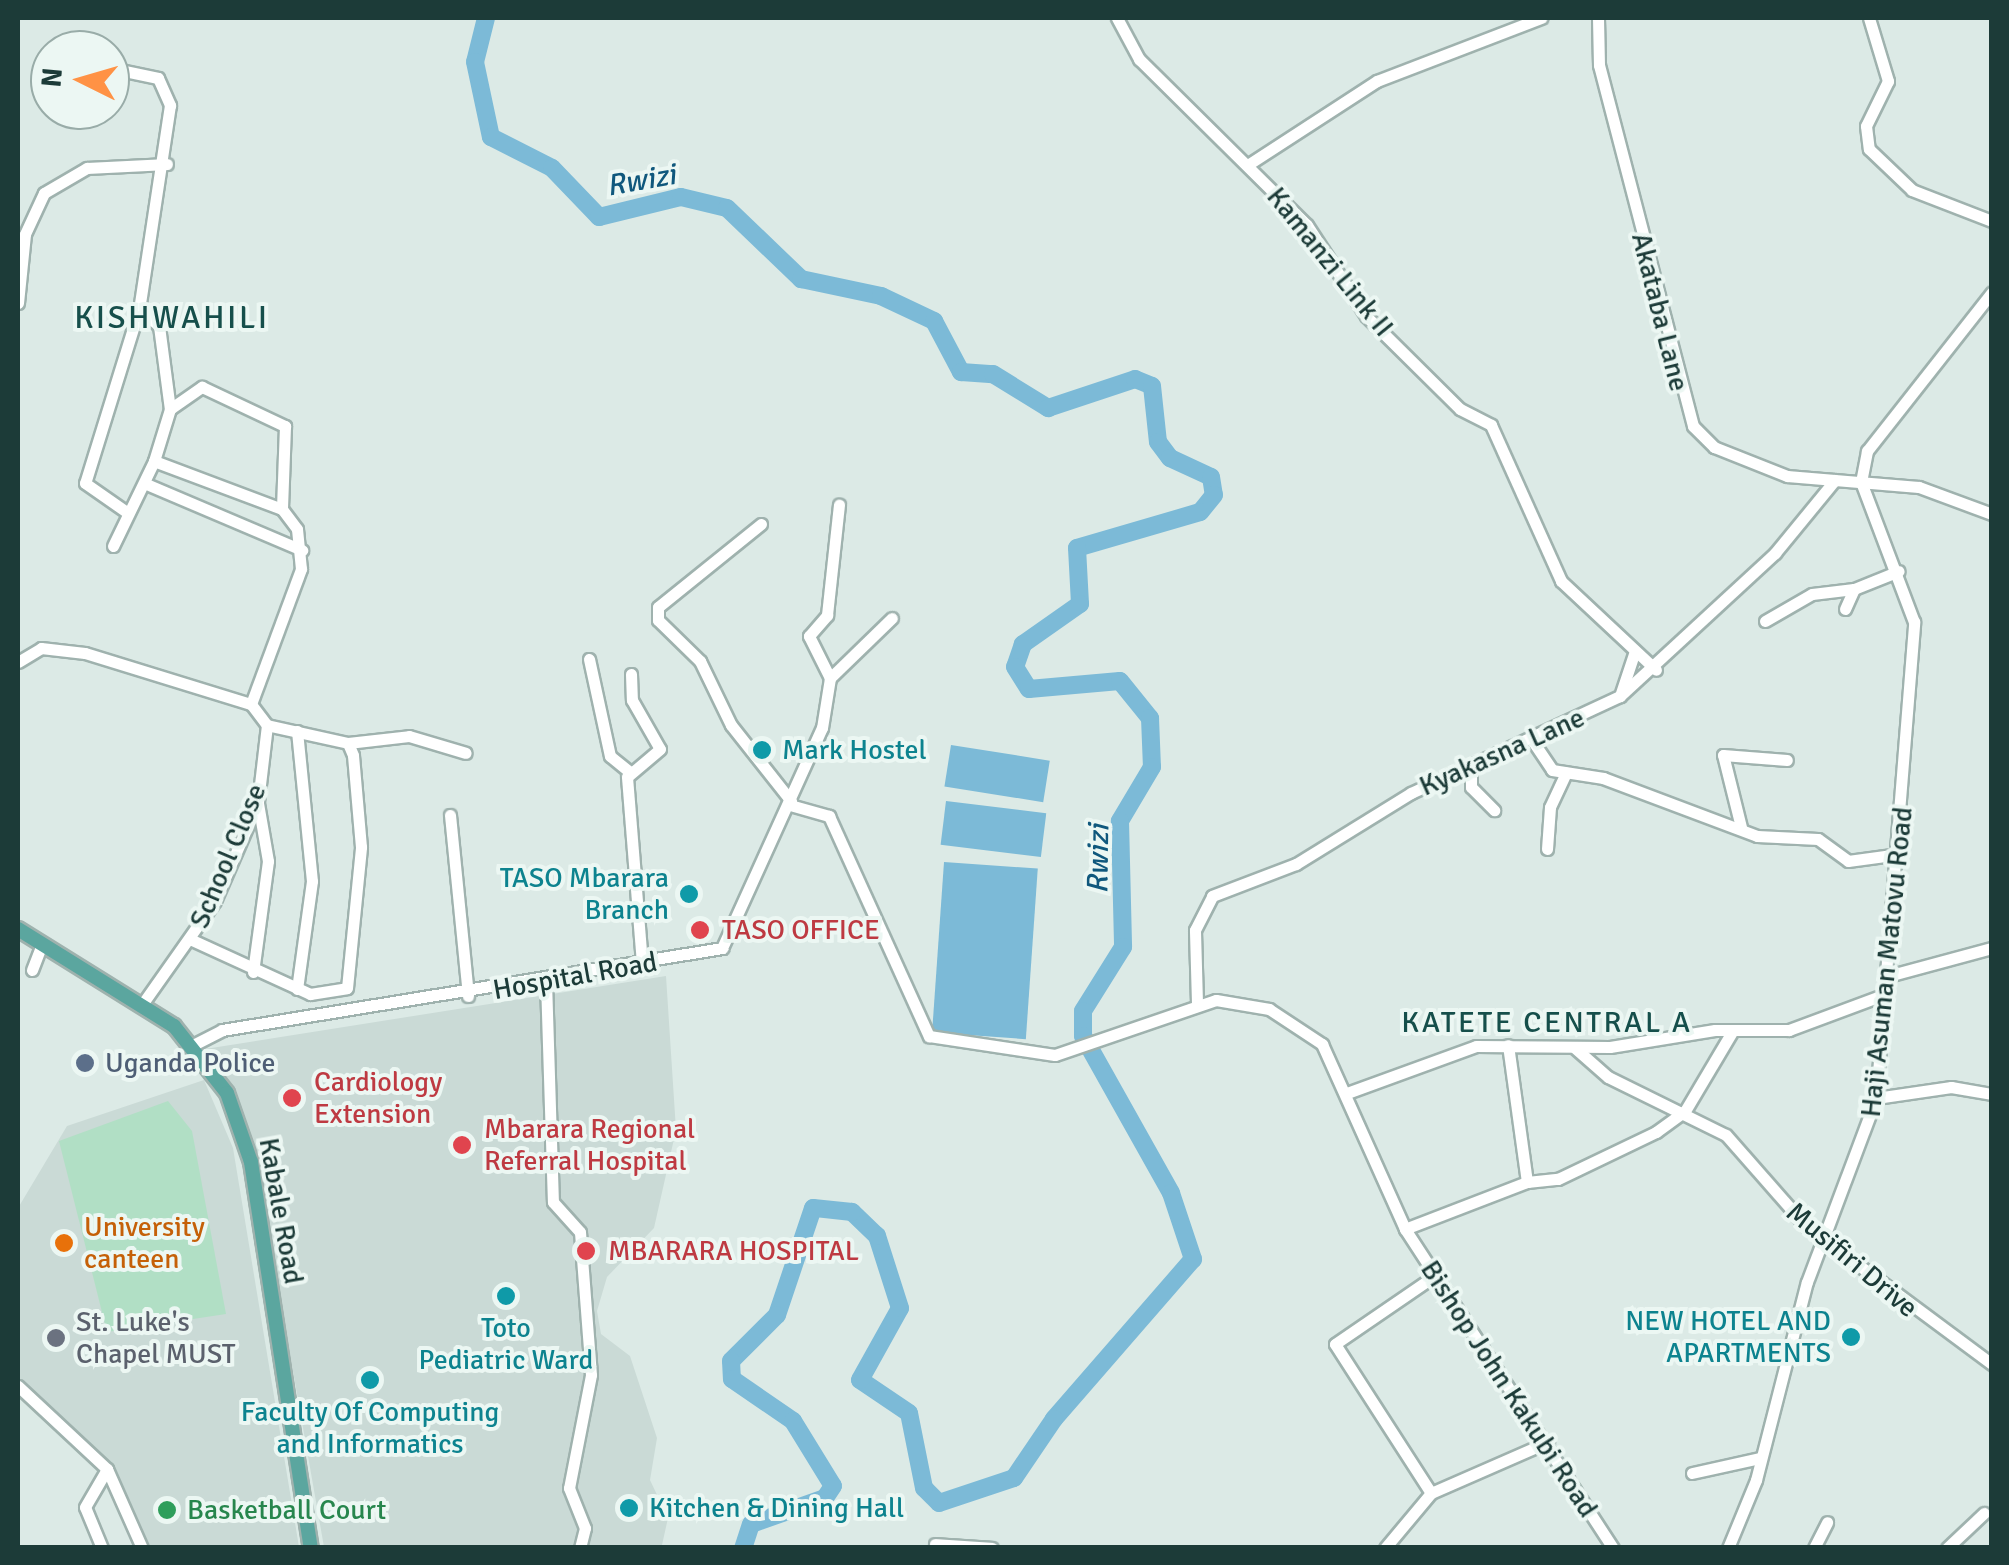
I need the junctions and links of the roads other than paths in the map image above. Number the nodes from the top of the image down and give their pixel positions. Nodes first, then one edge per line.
1 (1117, 18) edge
2 (1541, 18) edge
3 (1598, 18) edge
4 (1869, 18) edge
5 (130, 75) edge
6 (167, 164) junction
7 (1250, 164) junction
8 (1992, 221) edge
9 (1992, 292) edge
10 (18, 303) edge
11 (138, 309) junction
12 (170, 408) junction
13 (154, 462) junction
14 (1835, 480) junction
15 (144, 482) junction
16 (1861, 482) junction
17 (839, 505) dead end
18 (282, 509) junction
19 (128, 513) junction
20 (1992, 514) edge
21 (761, 524) dead end
22 (113, 546) dead end
23 (302, 550) junction
24 (1899, 571) junction
25 (1854, 589) junction
26 (1845, 609) dead end
27 (892, 618) dead end
28 (1765, 620) dead end
29 (1634, 654) junction
30 (589, 658) dead end
31 (18, 662) edge
32 (1656, 670) junction
33 (631, 674) dead end
34 (830, 678) junction
35 (1620, 696) junction
36 (251, 704) junction
37 (267, 725) junction
38 (297, 732) junction
39 (1532, 740) junction
40 (348, 743) junction
41 (466, 753) dead end
42 (1787, 760) dead end
43 (1471, 766) junction
44 (630, 772) junction
45 (1566, 772) junction
46 (258, 802) junction
47 (790, 803) junction
48 (1494, 810) dead end
49 (450, 815) dead end
50 (1741, 828) junction
51 (1547, 849) dead end
52 (1900, 854) junction
53 (18, 929) edge
54 (192, 940) junction
55 (42, 944) junction
56 (1992, 948) edge
57 (642, 963) junction
58 (32, 970) dead end
59 (253, 972) junction
60 (1888, 976) junction
61 (546, 981) junction
62 (298, 990) junction
63 (1886, 994) junction
64 (468, 996) junction
65 (142, 1003) junction
66 (1197, 1003) junction
67 (1732, 1032) junction
68 (193, 1045) junction
69 (1508, 1045) junction
70 (1576, 1048) junction
71 (1348, 1093) junction
72 (1992, 1094) edge
73 (1876, 1098) junction
74 (1684, 1110) junction
75 (1527, 1182) junction
76 (1405, 1229) junction
77 (1823, 1239) junction
78 (1434, 1277) junction
79 (1992, 1364) edge
80 (18, 1386) edge
81 (1548, 1442) junction
82 (1760, 1458) junction
83 (107, 1469) junction
84 (1692, 1473) dead end
85 (1431, 1493) junction
86 (1984, 1513) dead end
87 (1827, 1522) dead end
88 (936, 1544) dead end
89 (102, 1548) edge
90 (142, 1548) edge
91 (312, 1548) edge
92 (580, 1548) edge
93 (992, 1548) edge
94 (1384, 1548) edge
95 (1613, 1548) edge
96 (1728, 1548) edge
97 (1814, 1548) edge
98 (1947, 1548) edge

1 - 7 street, Kamanzi Link II
2 - 7 street
3 - 14 street, Akataba Lane
4 - 8 street
5 - 6 street
6 - 10 street
6 - 11 street
7 - 29 street, Kamanzi Link II
9 - 16 street
11 - 12 street
11 - 19 street
12 - 13 street
12 - 18 street
13 - 15 street
13 - 18 street
14 - 16 street, Akataba Lane
14 - 32 street, Kyakasna Lane
15 - 19 street
15 - 23 street
16 - 20 street, Akataba Lane
16 - 24 street, Haji Asuman Matovu Road
17 - 34 street
18 - 23 street
19 - 22 street
21 - 47 street
23 - 36 street
24 - 25 street
24 - 52 street, Haji Asuman Matovu Road
25 - 26 street
25 - 28 street
27 - 34 street
29 - 32 street, Kamanzi Link II
29 - 35 street
30 - 44 street
31 - 36 street
32 - 35 street, Kyakasna Lane
33 - 44 street
34 - 47 street, Hospital Road
35 - 39 street, Kyakasna Lane
36 - 37 street
37 - 38 street
37 - 46 street, School Close
38 - 40 street
38 - 62 street
39 - 43 street, Kyakasna Lane
39 - 45 street
40 - 41 street
40 - 62 street
42 - 50 street
43 - 48 street
43 - 66 street, Kyakasna Lane
44 - 57 street
45 - 50 street
45 - 51 street
46 - 54 street, School Close
46 - 59 street
47 - 57 street, Hospital Road
47 - 66 street
49 - 64 street
50 - 52 street
52 - 60 street, Haji Asuman Matovu Road
53 - 55 main road, Kabale Road
54 - 59 street
54 - 65 street, School Close
55 - 58 street
55 - 65 main road, Kabale Road
56 - 60 street
57 - 61 street, Hospital Road
59 - 62 street
60 - 63 street, Haji Asuman Matovu Road
61 - 64 street, Hospital Road
61 - 92 street
63 - 67 street
63 - 73 street, Haji Asuman Matovu Road
64 - 68 street, Hospital Road
65 - 68 main road, Kabale Road
66 - 71 street, Bishop John Kakubi Road
67 - 70 street
67 - 74 street
68 - 91 main road, Kabale Road
69 - 70 street
69 - 71 street
69 - 75 street
70 - 74 street, Musifiri Drive
71 - 76 street, Bishop John Kakubi Road
72 - 73 street
73 - 77 street, Haji Asuman Matovu Road
74 - 75 street
74 - 77 street, Musifiri Drive
75 - 76 street
76 - 78 street, Bishop John Kakubi Road
77 - 79 street, Musifiri Drive
77 - 82 street, Haji Asuman Matovu Road
78 - 81 street, Bishop John Kakubi Road
78 - 85 street
80 - 83 street
81 - 85 street
81 - 95 street, Bishop John Kakubi Road
82 - 84 street
82 - 96 street, Haji Asuman Matovu Road
83 - 89 street
83 - 90 street
85 - 94 street
86 - 98 street
87 - 97 street
88 - 93 street

